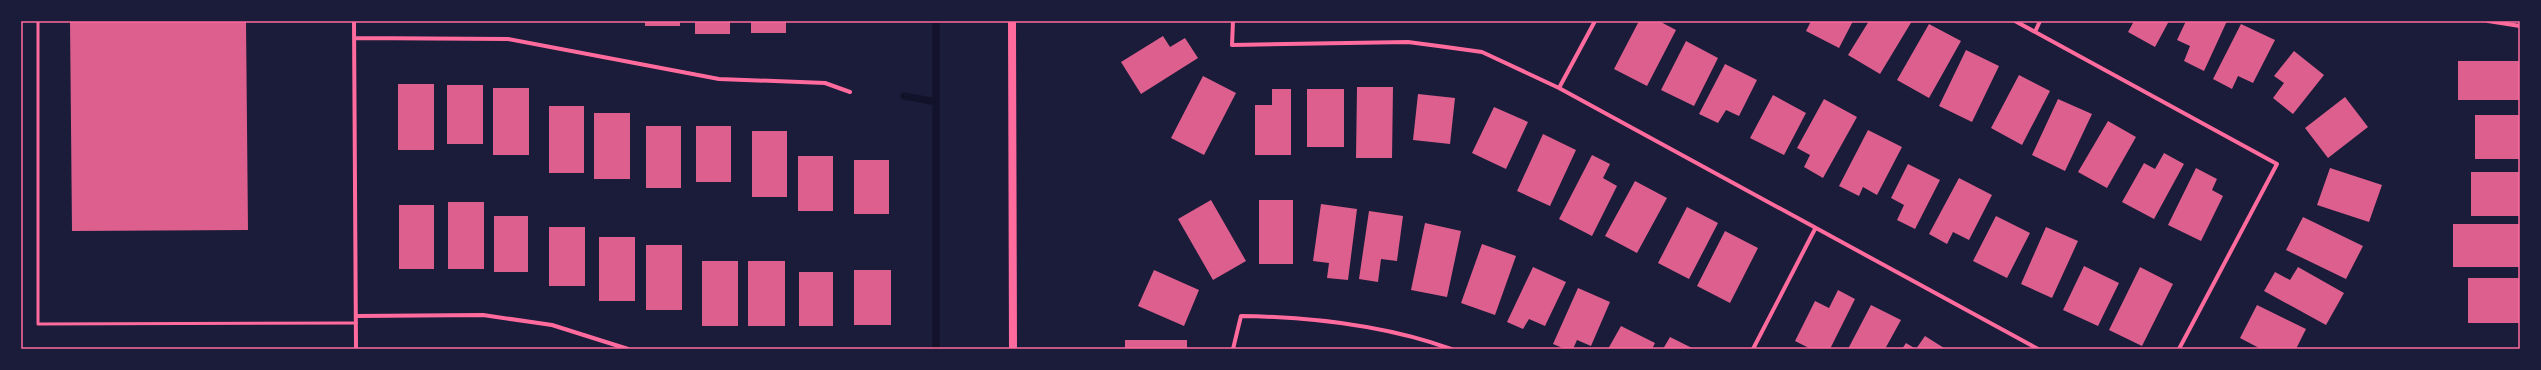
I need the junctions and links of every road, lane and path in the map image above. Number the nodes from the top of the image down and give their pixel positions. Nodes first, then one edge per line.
1 (38, 21) edge
2 (354, 21) edge
3 (1012, 21) edge
4 (1233, 21) edge
5 (1595, 21) edge
6 (2015, 21) edge
7 (2040, 21) edge
8 (2488, 21) edge
9 (2520, 26) edge
10 (2035, 32) junction
11 (354, 38) junction
12 (1559, 88) junction
13 (850, 92) dead end
14 (1815, 229) junction
15 (356, 316) junction
16 (356, 323) junction
17 (356, 349) edge
18 (628, 349) edge
19 (1013, 349) edge
20 (1233, 349) edge
21 (1451, 349) edge
22 (1753, 349) edge
23 (2038, 349) edge
24 (2179, 349) edge

1 - 16 lane
2 - 11 street
3 - 19 main road
4 - 12 street
5 - 12 street
6 - 10 street
7 - 10 street
8 - 9 street
10 - 24 street
11 - 13 street
11 - 15 street
12 - 14 street
14 - 22 street
14 - 23 street
15 - 16 street
15 - 18 street
16 - 17 street
20 - 21 street

